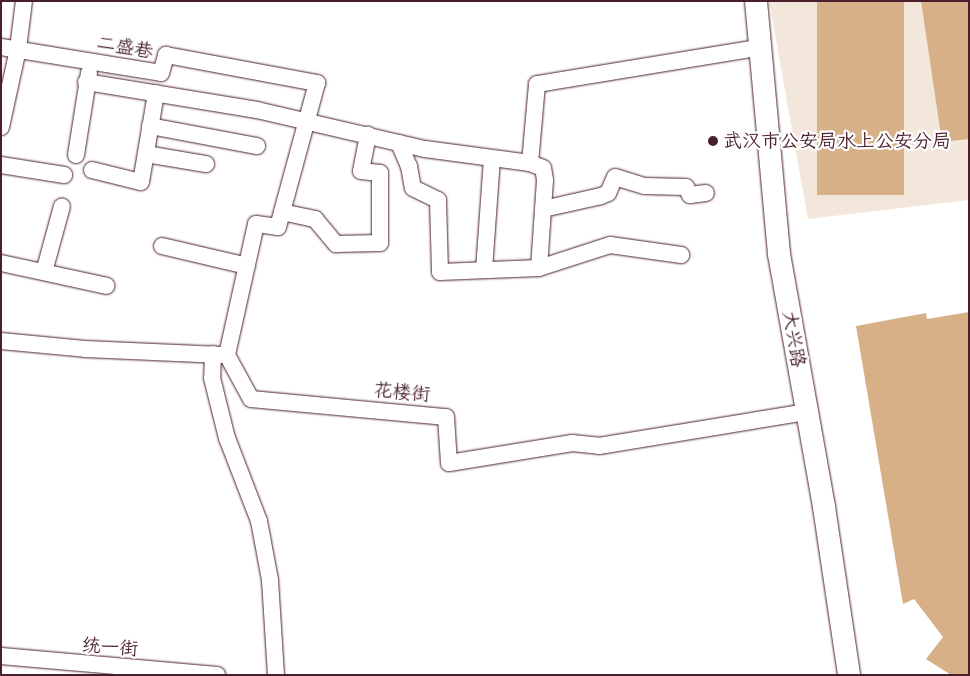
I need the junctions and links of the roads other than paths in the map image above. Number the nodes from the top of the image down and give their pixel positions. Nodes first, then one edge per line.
1 (24, 1) edge
2 (756, 1) edge
3 (762, 47) junction
4 (1, 48) edge
5 (18, 49) junction
6 (92, 62) junction
7 (86, 82) junction
8 (156, 94) junction
9 (308, 121) junction
10 (1, 126) edge
11 (150, 126) junction
12 (368, 135) junction
13 (399, 143) junction
14 (257, 146) dead end
15 (146, 154) junction
16 (76, 156) dead end
17 (492, 158) junction
18 (530, 163) junction
19 (206, 164) dead end
20 (1, 165) edge
21 (92, 170) dead end
22 (64, 175) dead end
23 (706, 193) dead end
24 (62, 206) dead end
25 (543, 209) junction
26 (282, 212) junction
27 (162, 246) dead end
28 (681, 255) dead end
29 (1, 263) edge
30 (247, 266) junction
31 (539, 268) junction
32 (484, 270) junction
33 (44, 272) junction
34 (107, 286) dead end
35 (1, 341) edge
36 (220, 355) junction
37 (807, 412) junction
38 (1, 656) edge
39 (217, 675) edge
40 (276, 675) edge
41 (848, 675) edge

1 - 5 street
2 - 3 street, 大兴路
3 - 18 street
3 - 37 street, 大兴路
4 - 5 street, 二盛巷
5 - 6 street, 二盛巷
5 - 10 street
6 - 7 street
6 - 9 street, 二盛巷
7 - 8 street
7 - 16 street
8 - 9 street
8 - 11 street
9 - 12 street
9 - 26 street
11 - 14 street
11 - 15 street
12 - 13 street
12 - 26 street
13 - 17 street
13 - 32 street
15 - 19 street
15 - 21 street
17 - 18 street
17 - 32 street
18 - 25 street
20 - 22 street
23 - 25 street
24 - 33 street
25 - 31 street
26 - 30 street
27 - 30 street
28 - 31 street
29 - 33 street
30 - 36 street
31 - 32 street
33 - 34 street
35 - 36 street
36 - 37 street, 花楼街
36 - 40 street
37 - 41 street, 大兴路
38 - 39 street, 统一街

